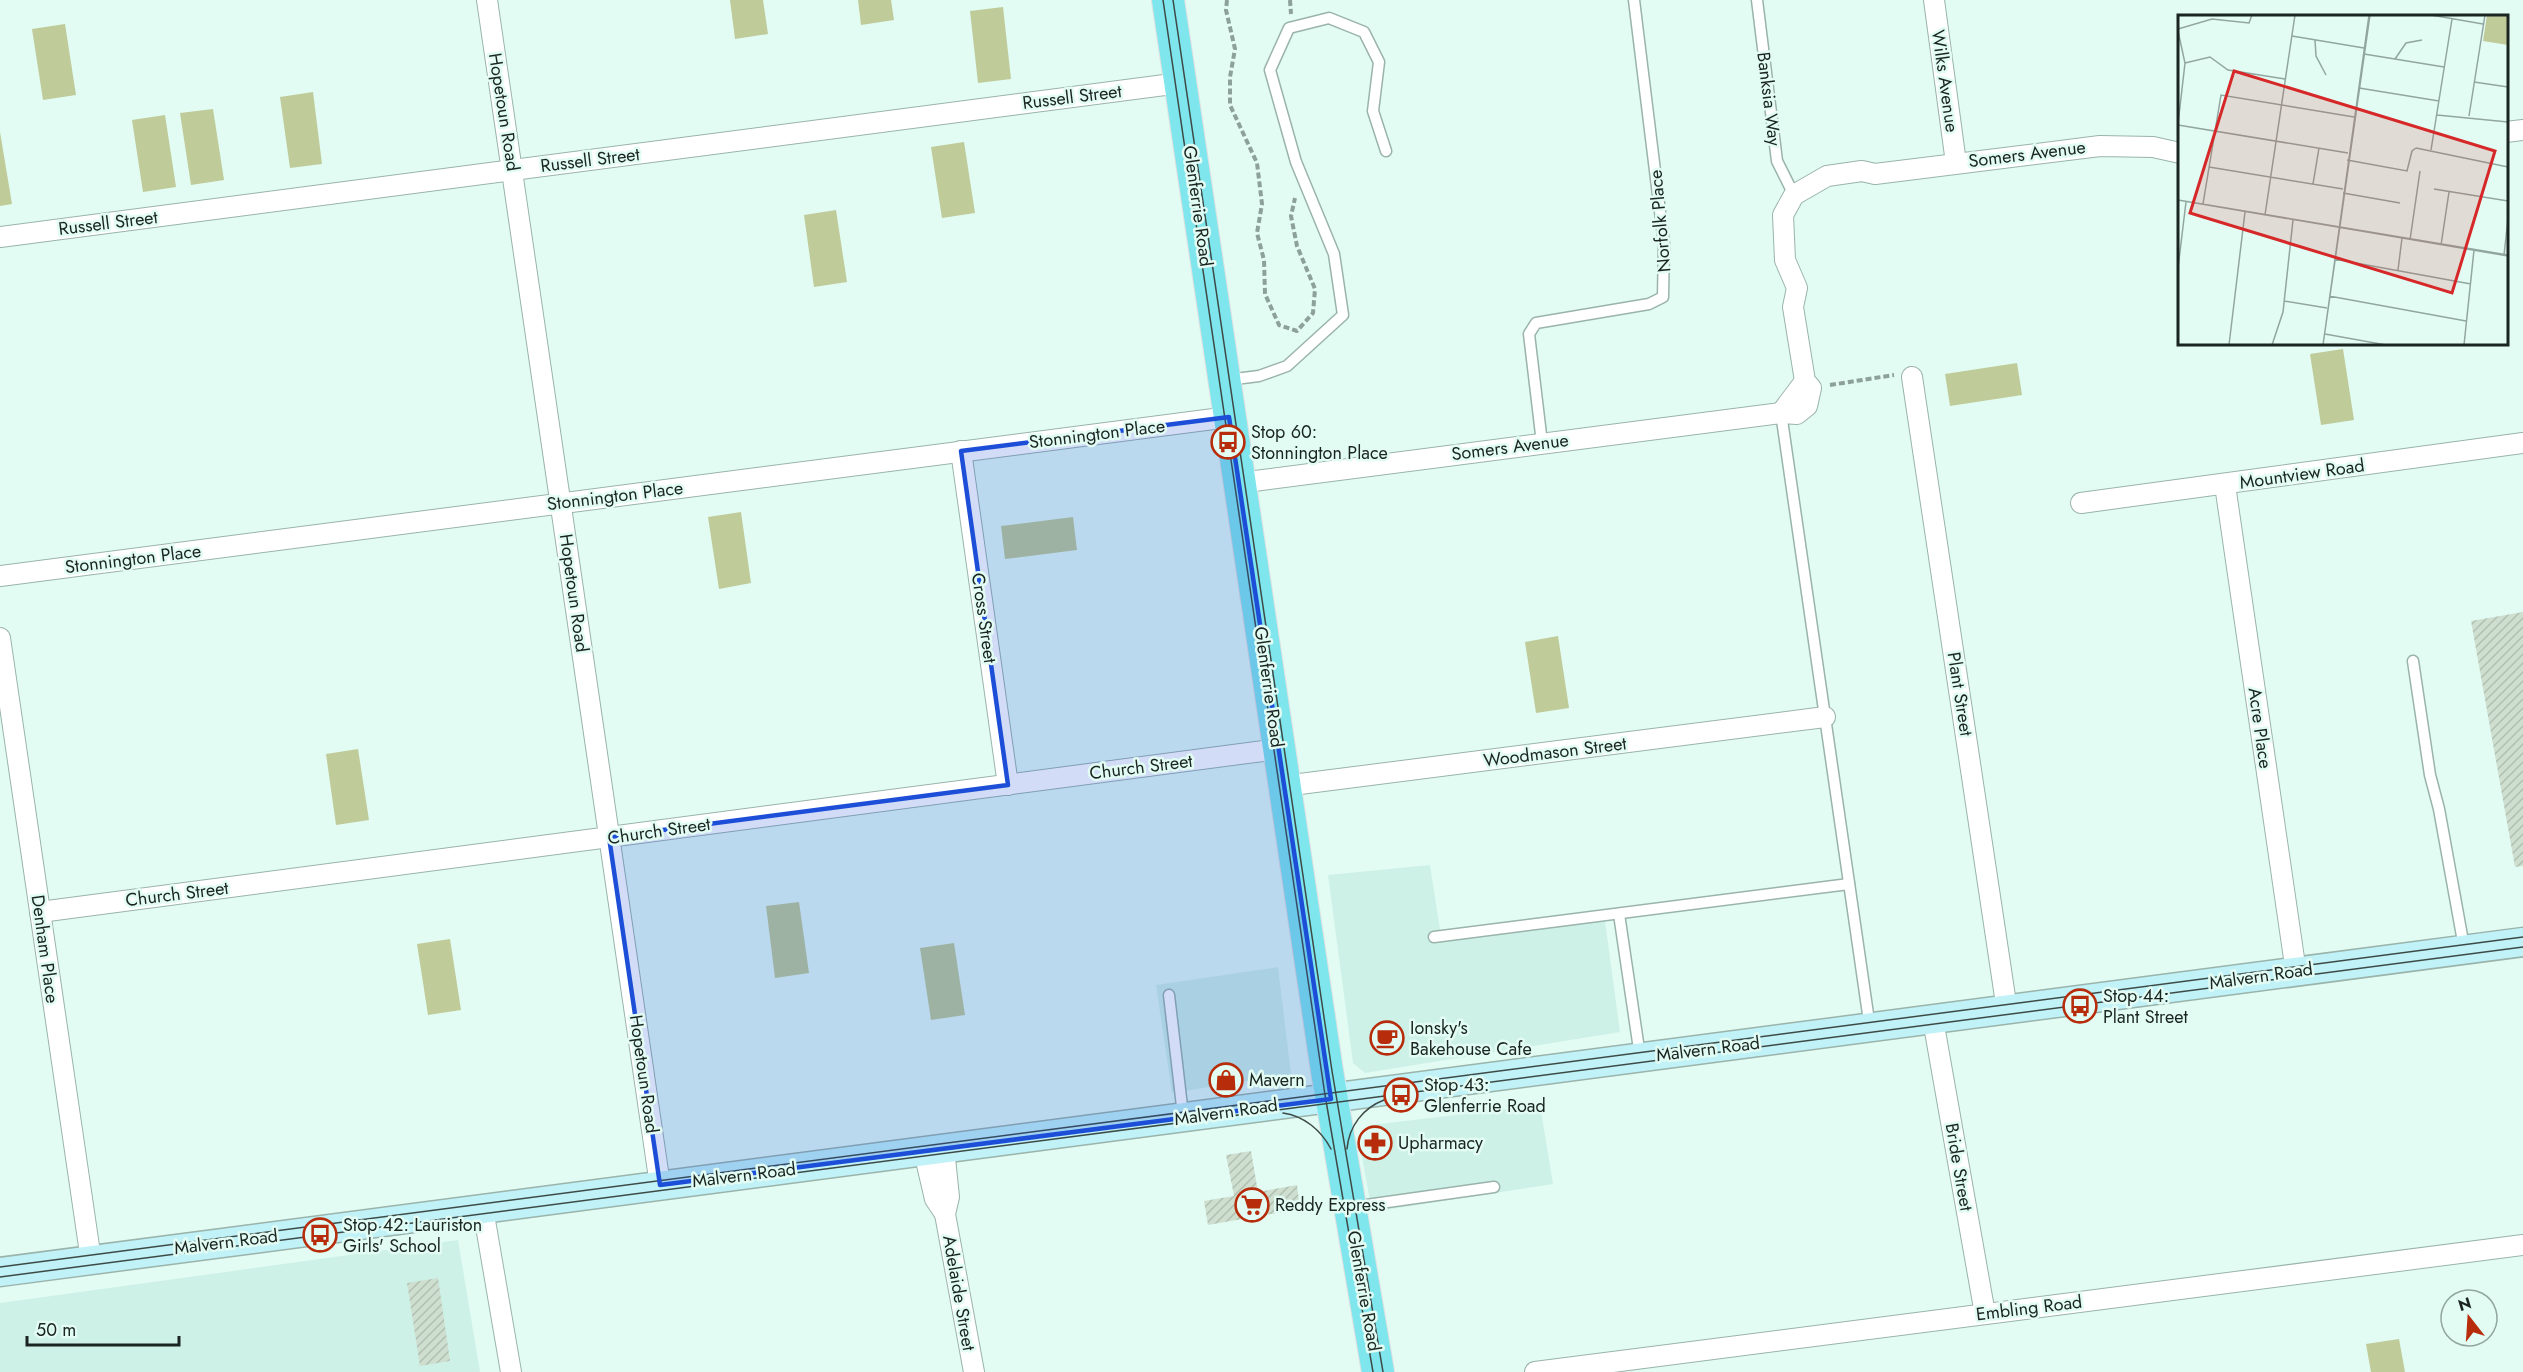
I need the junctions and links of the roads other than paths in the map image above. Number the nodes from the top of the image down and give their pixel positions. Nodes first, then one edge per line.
1 (487, 0) edge
2 (1168, 0) edge
3 (1634, 0) edge
4 (1757, 0) edge
5 (1934, 0) edge
6 (1180, 83) junction
7 (2523, 130) edge
8 (2508, 132) edge
9 (1386, 151) dead end
10 (2178, 153) edge
11 (1956, 163) junction
12 (513, 170) junction
13 (1794, 195) junction
14 (0, 237) edge
15 (1907, 375) road end
16 (1224, 381) junction
17 (1781, 412) junction
18 (1229, 417) junction
19 (1542, 443) junction
20 (2523, 443) edge
21 (961, 451) junction
22 (1239, 483) junction
23 (2225, 485) junction
24 (562, 503) junction
25 (2081, 503) dead end
26 (0, 576) edge
27 (0, 638) edge
28 (2413, 661) dead end
29 (1825, 717) junction
30 (1278, 749) junction
31 (1008, 785) junction
32 (1284, 786) junction
33 (609, 837) junction
34 (1849, 884) junction
35 (40, 912) junction
36 (1619, 914) junction
37 (1434, 937) dead end
38 (2523, 942) edge
39 (2464, 949) junction
40 (2296, 972) junction
41 (1169, 995) dead end
42 (2007, 1010) junction
43 (1933, 1020) junction
44 (1870, 1028) junction
45 (1640, 1058) junction
46 (1331, 1099) junction
47 (1183, 1118) junction
48 (934, 1151) junction
49 (660, 1185) junction
50 (1494, 1187) dead end
51 (1348, 1207) junction
52 (483, 1209) junction
53 (2523, 1245) edge
54 (91, 1260) junction
55 (0, 1272) edge
56 (1985, 1314) junction
57 (511, 1372) edge
58 (974, 1372) edge
59 (1378, 1372) edge
60 (1535, 1372) edge

1 - 12 street, Hopetoun Road
2 - 6 main road, Glenferrie Road
3 - 19 lane, Norfolk Place
4 - 13 lane, Banksia Way
5 - 11 street, Wilks Avenue
6 - 12 street, Russell Street
6 - 16 main road, Glenferrie Road
7 - 8 street
9 - 16 lane
10 - 11 street, Somers Avenue
11 - 13 street, Somers Avenue
12 - 14 street, Russell Street
12 - 24 street, Hopetoun Road
13 - 17 street, Somers Avenue
15 - 42 street, Plant Street
16 - 18 main road, Glenferrie Road
17 - 19 street, Somers Avenue
17 - 29 lane
18 - 21 street, Stonnington Place
18 - 22 main road, Glenferrie Road
19 - 22 street, Somers Avenue
20 - 23 street, Mountview Road
21 - 24 street, Stonnington Place
21 - 31 street, Cross Street
22 - 30 main road, Glenferrie Road
23 - 25 street, Mountview Road
23 - 40 street, Acre Place
24 - 26 street, Stonnington Place
24 - 33 street, Hopetoun Road
27 - 35 street, Denham Place
28 - 39 lane
29 - 32 street, Woodmason Street
29 - 34 lane
30 - 31 street, Church Street
30 - 32 main road, Glenferrie Road
31 - 33 street, Church Street
32 - 46 main road, Glenferrie Road
33 - 35 street, Church Street
33 - 49 street, Hopetoun Road
34 - 36 lane
34 - 44 lane
35 - 54 street, Denham Place
36 - 37 lane
36 - 45 lane
38 - 39 main road, Malvern Road
39 - 40 main road, Malvern Road
40 - 42 main road, Malvern Road
41 - 47 lane
42 - 43 main road, Malvern Road
43 - 44 main road, Malvern Road
43 - 56 street, Bride Street
44 - 45 main road, Malvern Road
45 - 46 main road, Malvern Road
46 - 47 main road, Malvern Road
46 - 51 main road, Glenferrie Road
47 - 48 main road, Malvern Road
48 - 49 main road, Malvern Road
48 - 58 street, Adelaide Street
49 - 52 main road, Malvern Road
50 - 51 lane
51 - 59 main road, Glenferrie Road
52 - 54 main road, Malvern Road
52 - 57 street
53 - 56 street, Embling Road
54 - 55 main road, Malvern Road
56 - 60 street, Embling Road

